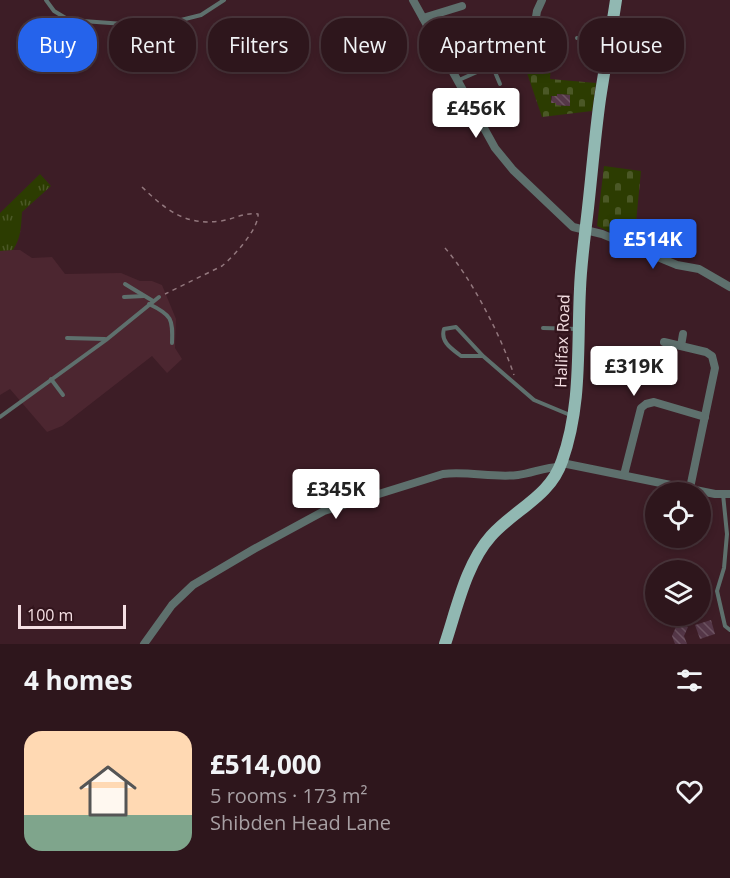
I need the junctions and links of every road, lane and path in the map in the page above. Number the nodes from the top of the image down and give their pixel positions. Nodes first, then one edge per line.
1 (46, 0) edge
2 (224, 0) edge
3 (413, 0) edge
4 (542, 0) edge
5 (616, 0) edge
6 (462, 6) dead end
7 (423, 18) joint
8 (536, 18) edge
9 (613, 18) edge
10 (454, 72) edge
11 (605, 72) edge
12 (458, 80) junction
13 (500, 84) dead end
14 (142, 186) dead end
15 (585, 230) junction
16 (445, 248) dead end
17 (125, 284) dead end
18 (730, 287) edge
19 (144, 296) junction
20 (124, 297) dead end
21 (159, 297) joint
22 (151, 303) junction
23 (543, 328) dead end
24 (580, 329) junction
25 (683, 334) dead end
26 (67, 338) dead end
27 (106, 339) junction
28 (664, 342) dead end
29 (172, 344) dead end
30 (681, 346) junction
31 (483, 356) junction
32 (51, 379) junction
33 (518, 388) junction
34 (63, 395) dead end
35 (0, 417) edge
36 (574, 417) junction
37 (705, 417) junction
38 (561, 465) junction
39 (624, 475) junction
40 (660, 482) edge
41 (691, 482) edge
42 (711, 492) edge
43 (726, 494) edge
44 (730, 630) edge
45 (144, 644) edge
46 (445, 644) edge

1 - 2 lane
3 - 7 street
4 - 8 street
5 - 9 main road, Halifax Road
6 - 7 street
10 - 12 street
11 - 15 main road, Halifax Road
12 - 13 lane
12 - 15 street
14 - 21 path
15 - 18 street
15 - 24 main road, Halifax Road
16 - 33 path
17 - 19 lane
19 - 20 lane
19 - 22 lane
21 - 22 lane
22 - 27 lane
22 - 29 lane
23 - 24 lane
24 - 36 main road, Halifax Road
25 - 30 street
26 - 27 lane
27 - 32 lane
28 - 30 street
30 - 37 street
31 - 31 lane
31 - 33 lane
32 - 34 lane
32 - 35 lane
33 - 36 lane
36 - 38 main road, Halifax Road
37 - 39 street
37 - 41 street
38 - 39 street
38 - 45 street
38 - 46 main road, Halifax Road
39 - 40 street
42 - 43 street
43 - 44 lane

